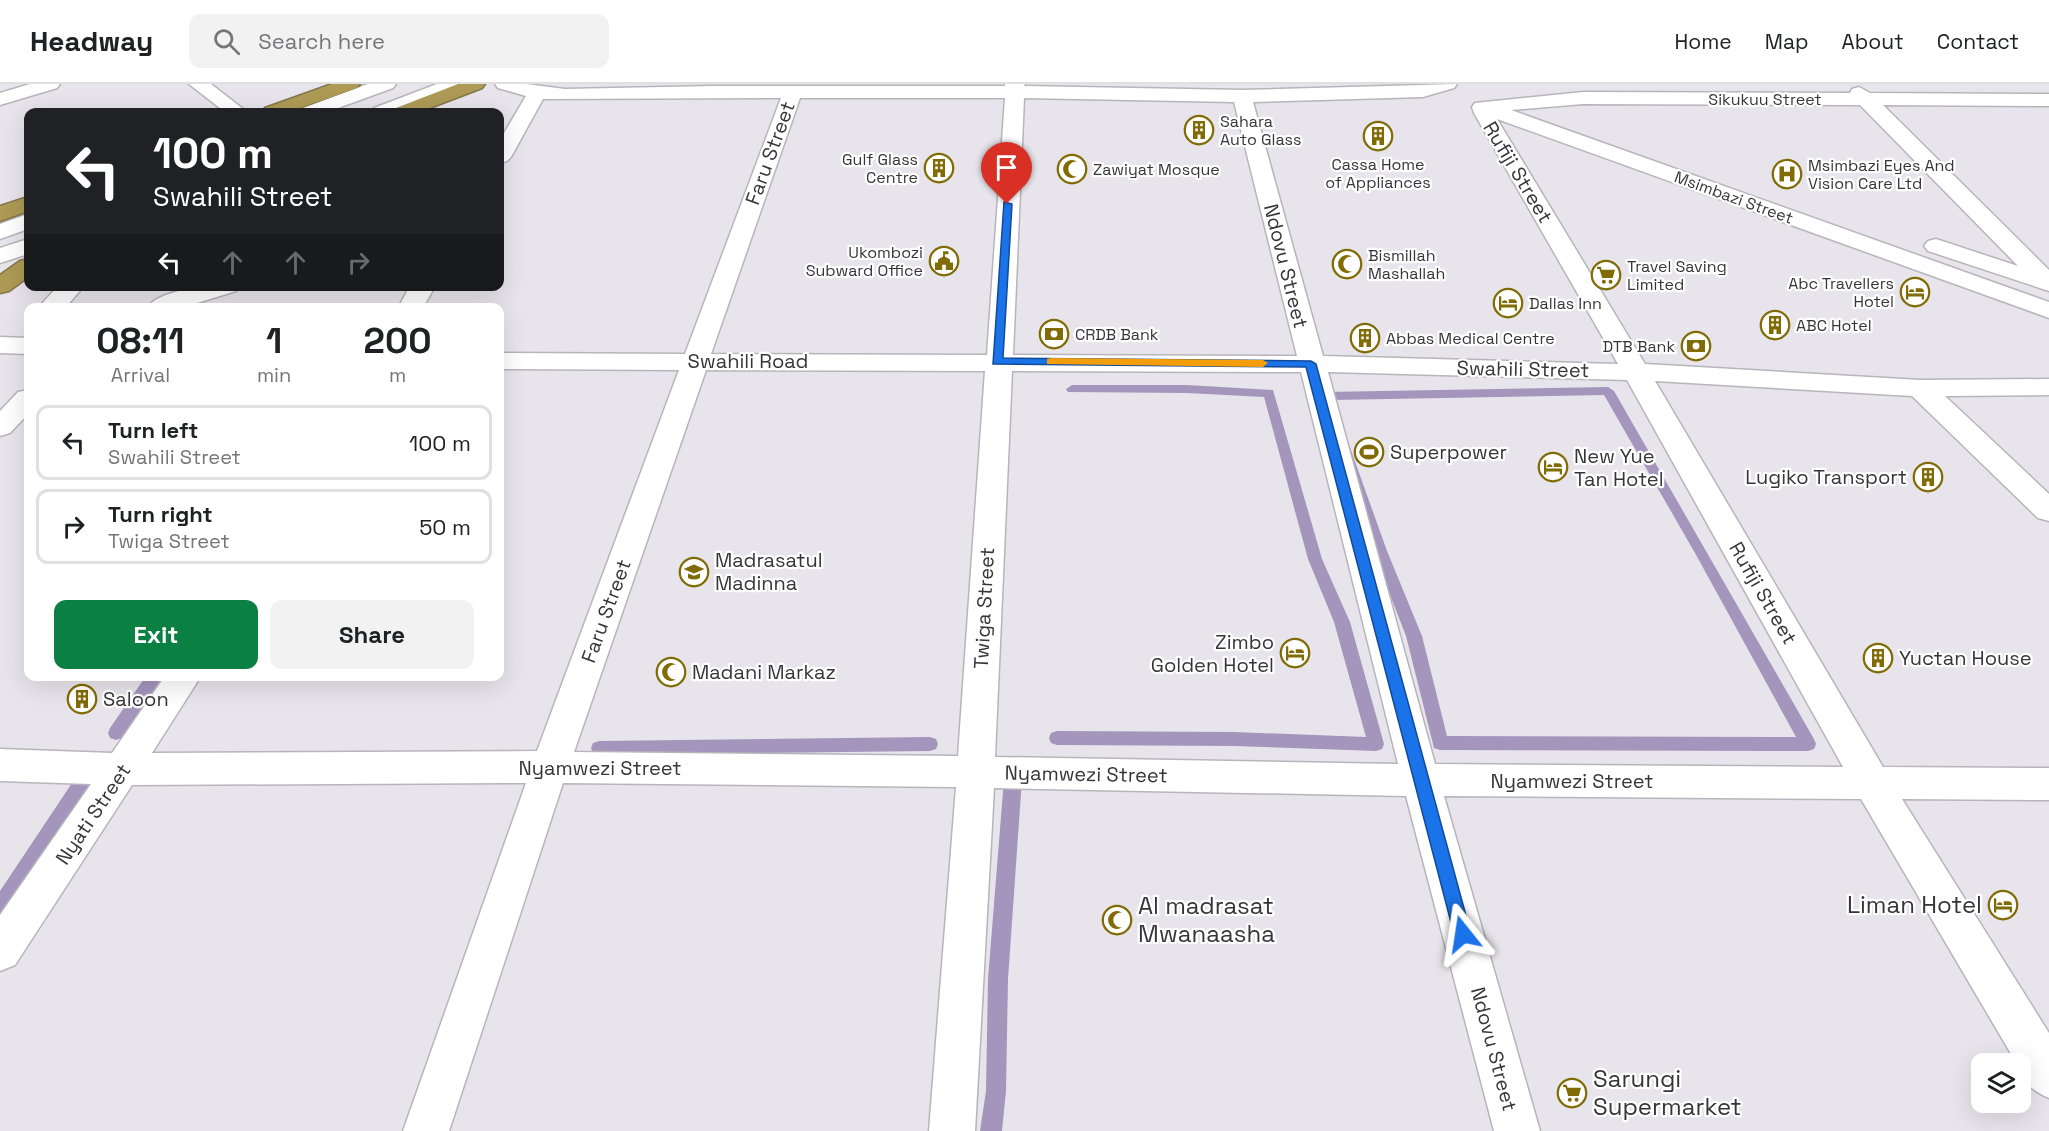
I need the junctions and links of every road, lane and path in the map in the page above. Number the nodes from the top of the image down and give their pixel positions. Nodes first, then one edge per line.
1 (50, 84) edge
2 (199, 84) edge
3 (351, 84) edge
4 (386, 84) edge
5 (455, 84) edge
6 (475, 84) edge
7 (505, 84) edge
8 (1848, 84) edge
9 (720, 88) edge
10 (1015, 88) edge
11 (1577, 91) edge
12 (537, 93) junction
13 (792, 93) junction
14 (1460, 93) edge
15 (1242, 96) junction
16 (0, 99) edge
17 (1868, 100) junction
18 (2049, 100) edge
19 (232, 108) edge
20 (284, 108) edge
21 (321, 108) edge
22 (392, 108) edge
23 (413, 108) edge
24 (504, 150) edge
25 (24, 205) edge
26 (0, 214) edge
27 (1858, 219) dead end
28 (24, 223) edge
29 (0, 232) edge
30 (1914, 238) dead end
31 (24, 247) edge
32 (0, 256) edge
33 (24, 259) edge
34 (0, 268) edge
35 (24, 270) edge
36 (2049, 284) edge
37 (0, 286) edge
38 (2049, 290) edge
39 (67, 291) edge
40 (207, 291) edge
41 (2049, 298) edge
42 (55, 303) edge
43 (170, 303) edge
44 (2049, 310) edge
45 (504, 361) edge
46 (696, 361) junction
47 (997, 361) junction
48 (1311, 364) junction
49 (1636, 372) junction
50 (2049, 387) edge
51 (1920, 388) junction
52 (24, 402) edge
53 (0, 427) edge
54 (2049, 511) edge
55 (181, 681) edge
56 (0, 765) edge
57 (550, 767) junction
58 (123, 769) junction
59 (976, 772) junction
60 (1421, 780) junction
61 (1872, 783) junction
62 (2049, 784) edge
63 (0, 951) edge
64 (2049, 1075) edge
65 (426, 1131) edge
66 (952, 1131) edge
67 (1517, 1131) edge

1 - 16 street
2 - 19 street
3 - 20 highway
4 - 21 street
5 - 22 street
6 - 23 highway
7 - 12 street, Sikukuu Street
8 - 17 street
9 - 12 street, Sikukuu Street
9 - 13 street, Sikukuu Street
10 - 13 street, Sikukuu Street
10 - 15 street, Sikukuu Street
10 - 47 street, Twiga Street
11 - 14 street, Sikukuu Street
11 - 17 street, Sikukuu Street
12 - 24 street
13 - 46 street, Faru Street
14 - 15 street, Sikukuu Street
14 - 27 street, Msimbazi Street
14 - 38 street
14 - 41 street
14 - 44 street, Msimbazi Street
14 - 49 street, Rufiji Street
15 - 48 street, Ndovu Street
17 - 18 street, Sikukuu Street
17 - 36 street
25 - 26 highway
28 - 29 street
30 - 36 street
31 - 32 street
33 - 34 highway
35 - 37 highway
39 - 42 street
40 - 43 street
45 - 46 street, Swahili Road
46 - 47 street, Swahili Road
46 - 57 street, Faru Street
47 - 48 street, Swahili Street
47 - 59 street, Twiga Street
48 - 49 street, Swahili Street
48 - 60 street, Ndovu Street
49 - 51 street, Swahili Street
49 - 61 street, Rufiji Street
50 - 51 street, Swahili Street
51 - 54 street
52 - 53 street
55 - 58 street, Nyati Street
56 - 58 street, Nyamwezi Street
57 - 58 street, Nyamwezi Street
57 - 59 street, Nyamwezi Street
57 - 65 street, Faru Street
58 - 63 street, Nyati Street
59 - 60 street, Nyamwezi Street
59 - 66 street, Twiga Street
60 - 61 street, Nyamwezi Street
60 - 67 street, Ndovu Street
61 - 62 street, Nyamwezi Street
61 - 64 street, Rufiji Street

